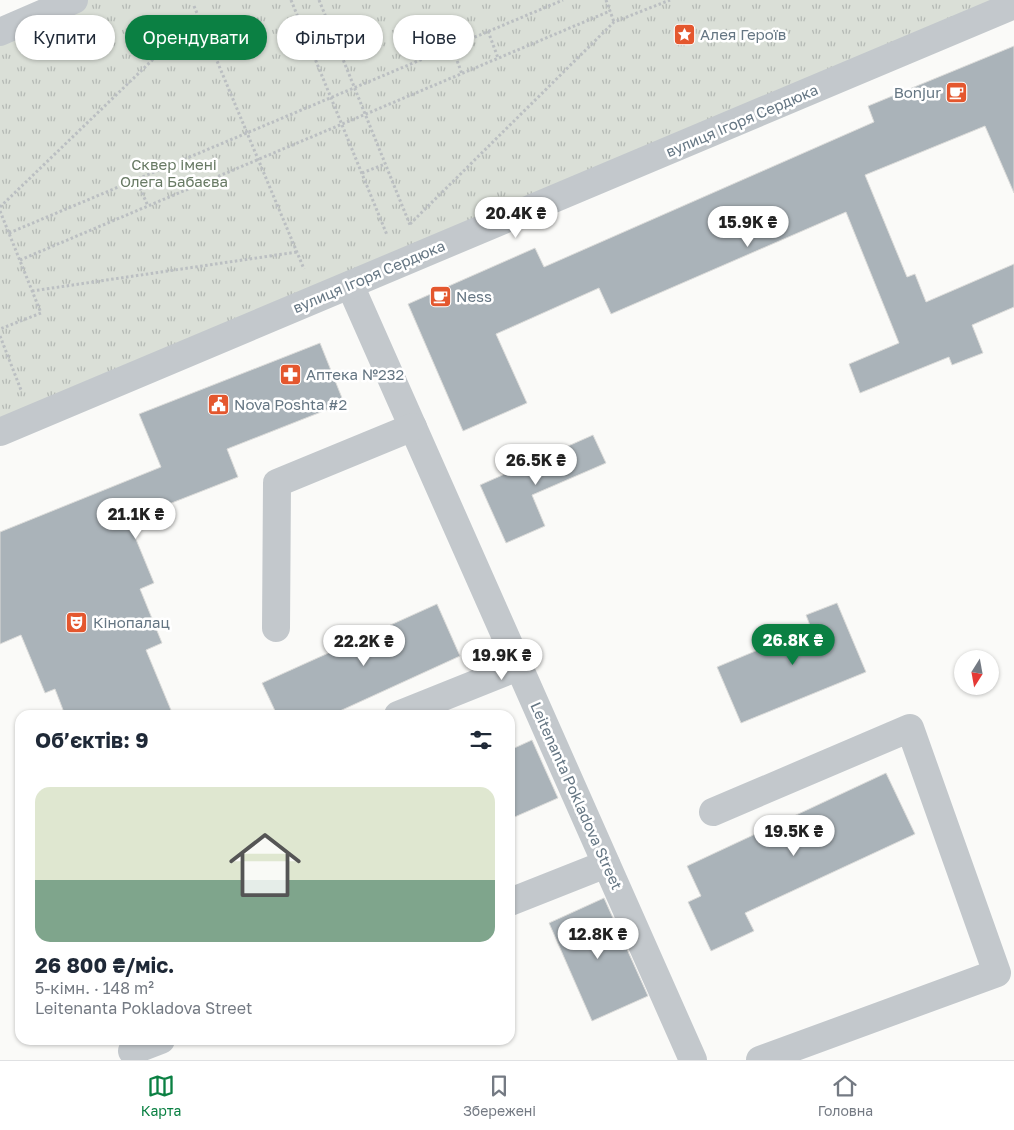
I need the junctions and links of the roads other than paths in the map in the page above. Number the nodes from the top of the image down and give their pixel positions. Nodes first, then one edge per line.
1 (74, 0) edge
2 (1014, 5) edge
3 (0, 32) edge
4 (350, 285) junction
5 (412, 427) junction
6 (0, 432) edge
7 (276, 628) dead end
8 (518, 666) junction
9 (410, 710) edge
10 (713, 812) dead end
11 (606, 864) junction
12 (515, 900) edge
13 (149, 1045) edge
14 (132, 1052) dead end
15 (694, 1060) edge
16 (760, 1060) edge

1 - 3 street
2 - 4 street, вулиця Ігоря Сердюка
4 - 5 street, Leitenanta Pokladova Street
4 - 6 street, вулиця Ігоря Сердюка
5 - 7 street
5 - 8 street, Leitenanta Pokladova Street
8 - 9 street
8 - 11 street, Leitenanta Pokladova Street
10 - 16 street
11 - 12 street
11 - 15 street, Leitenanta Pokladova Street
13 - 14 street

